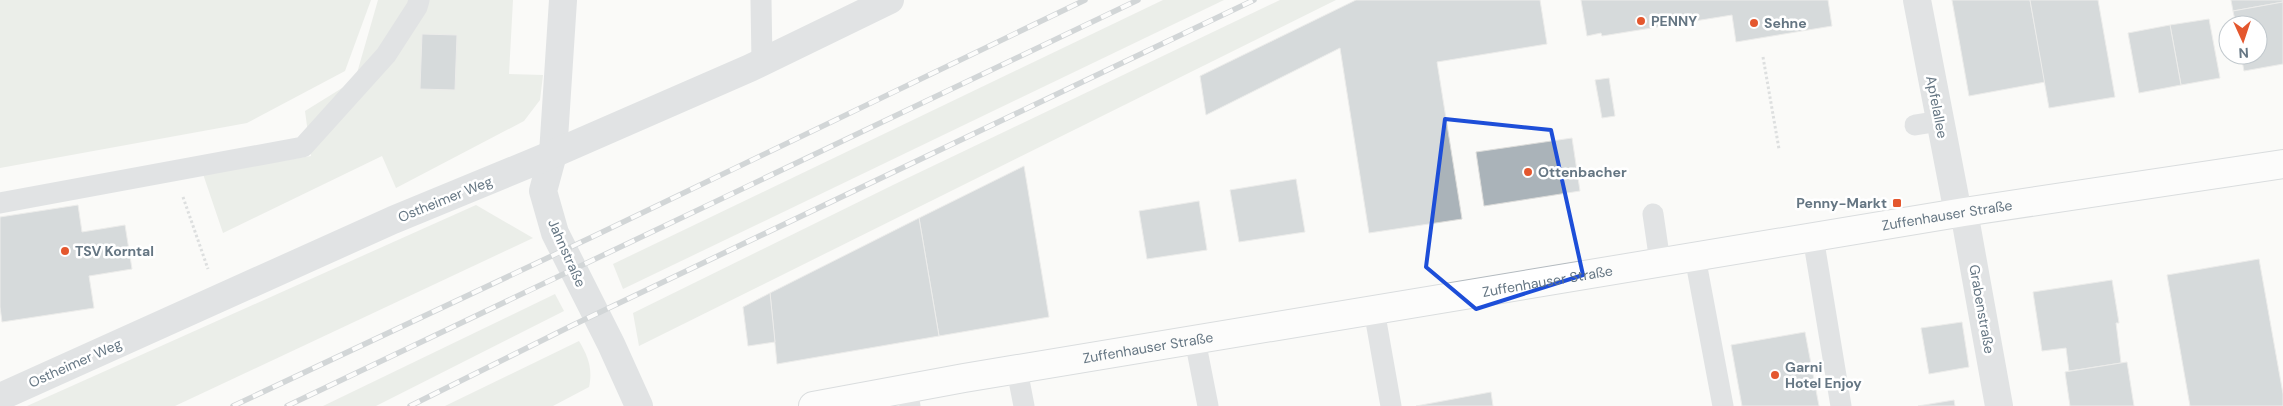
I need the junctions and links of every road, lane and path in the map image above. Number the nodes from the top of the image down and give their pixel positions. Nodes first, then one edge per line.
1 (419, 0) edge
2 (563, 0) edge
3 (761, 0) edge
4 (890, 0) edge
5 (1917, 0) edge
6 (1762, 57) dead end
7 (762, 62) junction
8 (1779, 149) dead end
9 (553, 154) junction
10 (2283, 164) edge
11 (0, 203) edge
12 (186, 210) dead end
13 (1961, 212) junction
14 (1653, 214) dead end
15 (195, 236) dead end
16 (1814, 237) junction
17 (1695, 257) junction
18 (1660, 262) junction
19 (1374, 310) junction
20 (1195, 340) junction
21 (1017, 370) junction
22 (0, 397) edge
23 (908, 397) edge
24 (851, 403) edge
25 (639, 406) edge
26 (813, 406) edge
27 (1024, 406) edge
28 (1208, 406) edge
29 (1391, 406) edge
30 (1723, 406) edge
31 (1841, 406) edge
32 (1999, 406) edge

1 - 11 lane
2 - 9 street, Jahnstraße
3 - 7 lane
4 - 7 street, Ostheimer Weg
5 - 13 street, Apfelallee
6 - 8 path
7 - 9 street, Ostheimer Weg
9 - 22 street, Ostheimer Weg
9 - 25 street, Jahnstraße
10 - 13 main road, Zuffenhauser Straße
12 - 15 path
13 - 16 main road, Zuffenhauser Straße
13 - 32 street, Grabenstraße
14 - 18 lane
16 - 17 main road, Zuffenhauser Straße
16 - 31 lane
17 - 18 main road, Zuffenhauser Straße
17 - 30 lane
18 - 19 main road, Zuffenhauser Straße
19 - 20 main road, Zuffenhauser Straße
19 - 29 lane
20 - 21 main road, Zuffenhauser Straße
20 - 28 lane
21 - 23 main road, Zuffenhauser Straße
21 - 27 lane
23 - 24 main road, Zuffenhauser Straße
24 - 26 main road, Zuffenhauser Straße

